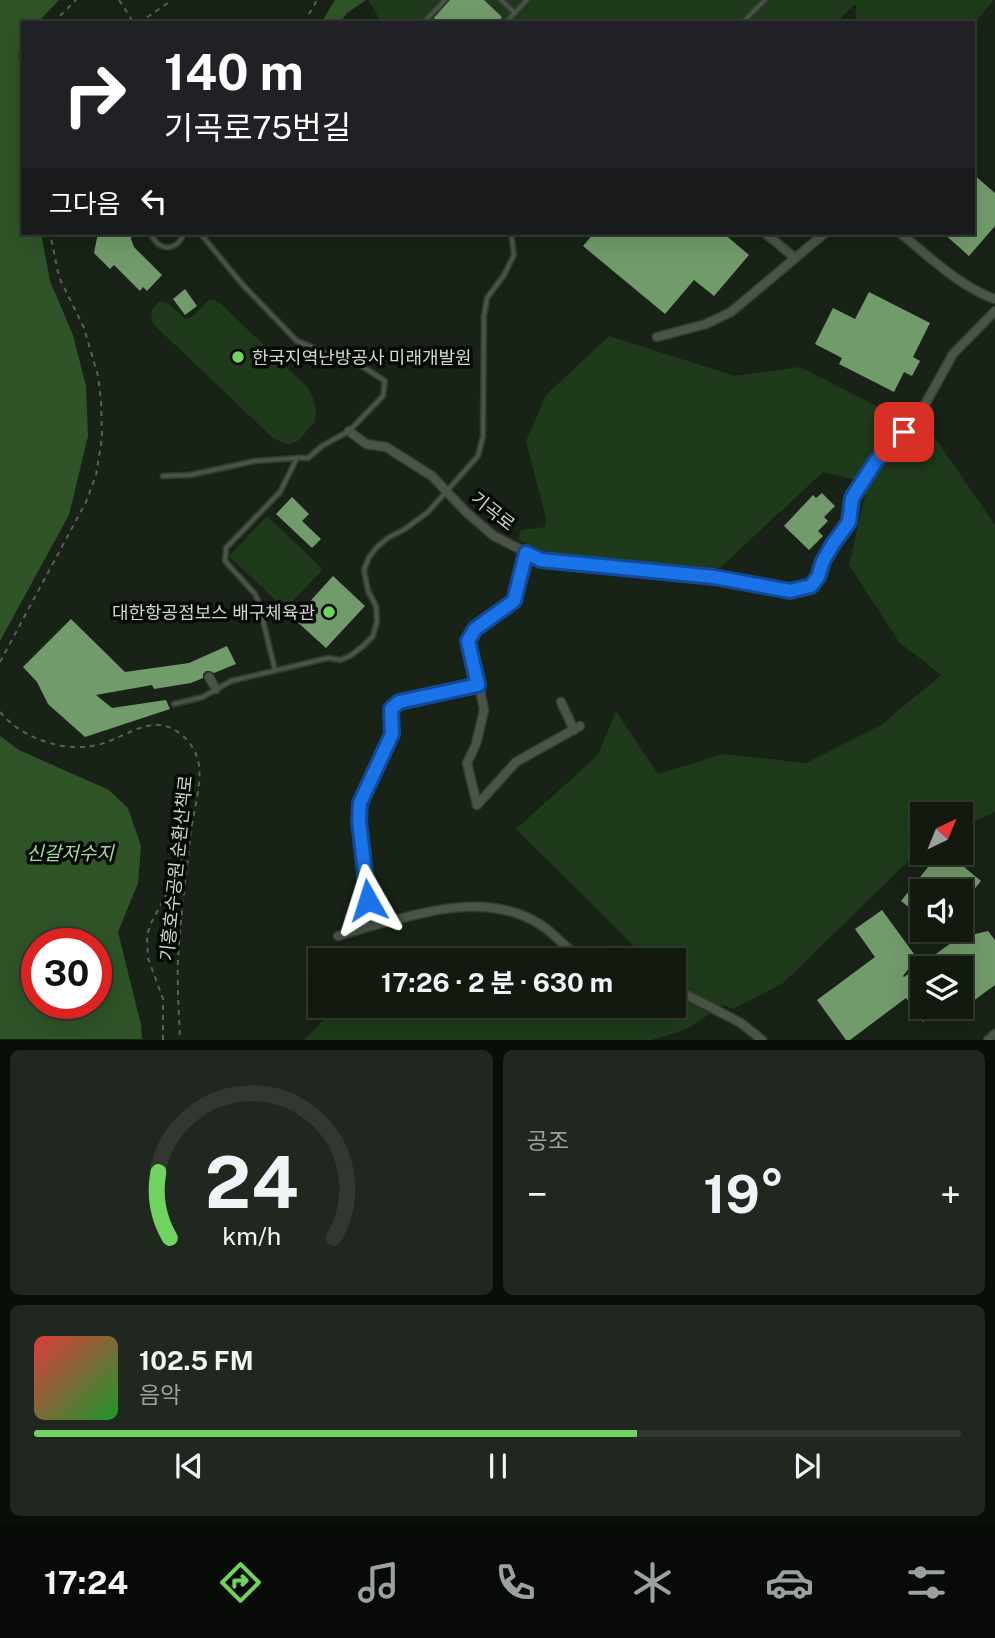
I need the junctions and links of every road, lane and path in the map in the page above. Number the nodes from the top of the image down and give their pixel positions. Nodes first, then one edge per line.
1 (76, 0) edge
2 (120, 0) edge
3 (172, 0) edge
4 (445, 0) edge
5 (501, 0) edge
6 (527, 0) edge
7 (765, 0) edge
8 (315, 1) edge
9 (515, 13) junction
10 (55, 21) edge
11 (133, 21) edge
12 (142, 21) edge
13 (305, 21) edge
14 (425, 21) edge
15 (507, 21) edge
16 (744, 21) edge
17 (50, 235) edge
18 (152, 235) edge
19 (183, 235) edge
20 (203, 235) edge
21 (511, 235) edge
22 (767, 235) edge
23 (823, 235) edge
24 (902, 235) edge
25 (795, 258) junction
26 (995, 299) edge
27 (995, 311) edge
28 (657, 337) dead end
29 (349, 431) junction
30 (297, 458) junction
31 (163, 476) dead end
32 (446, 493) junction
33 (526, 553) junction
34 (0, 662) edge
35 (275, 670) junction
36 (209, 677) dead end
37 (478, 685) junction
38 (216, 689) junction
39 (561, 702) dead end
40 (174, 704) dead end
41 (0, 712) edge
42 (190, 832) junction
43 (371, 926) junction
44 (338, 936) dead end
45 (568, 948) edge
46 (686, 994) edge
47 (995, 1034) edge
48 (163, 1040) edge
49 (180, 1040) edge
50 (762, 1040) edge
51 (988, 1040) edge

1 - 10 path
2 - 11 path
3 - 12 path
4 - 14 lane
5 - 9 lane
6 - 9 lane
7 - 16 lane
8 - 13 path
9 - 15 lane
17 - 34 path
18 - 19 lane
20 - 29 lane
21 - 32 lane, 기곡로
22 - 25 street
23 - 25 street
24 - 26 street
25 - 28 street
27 - 33 street, 기곡로
29 - 30 lane
29 - 32 street, 기곡로
30 - 31 lane
30 - 35 lane
32 - 33 street, 기곡로
32 - 35 lane
33 - 37 street
35 - 38 lane
36 - 38 street
37 - 39 street
37 - 43 street
38 - 40 lane
41 - 42 path, 기흥호수공원 순환산책로
42 - 48 path
42 - 49 path, 기흥호수공원 순환산책로
43 - 44 street
43 - 45 street
46 - 50 street
47 - 51 street

